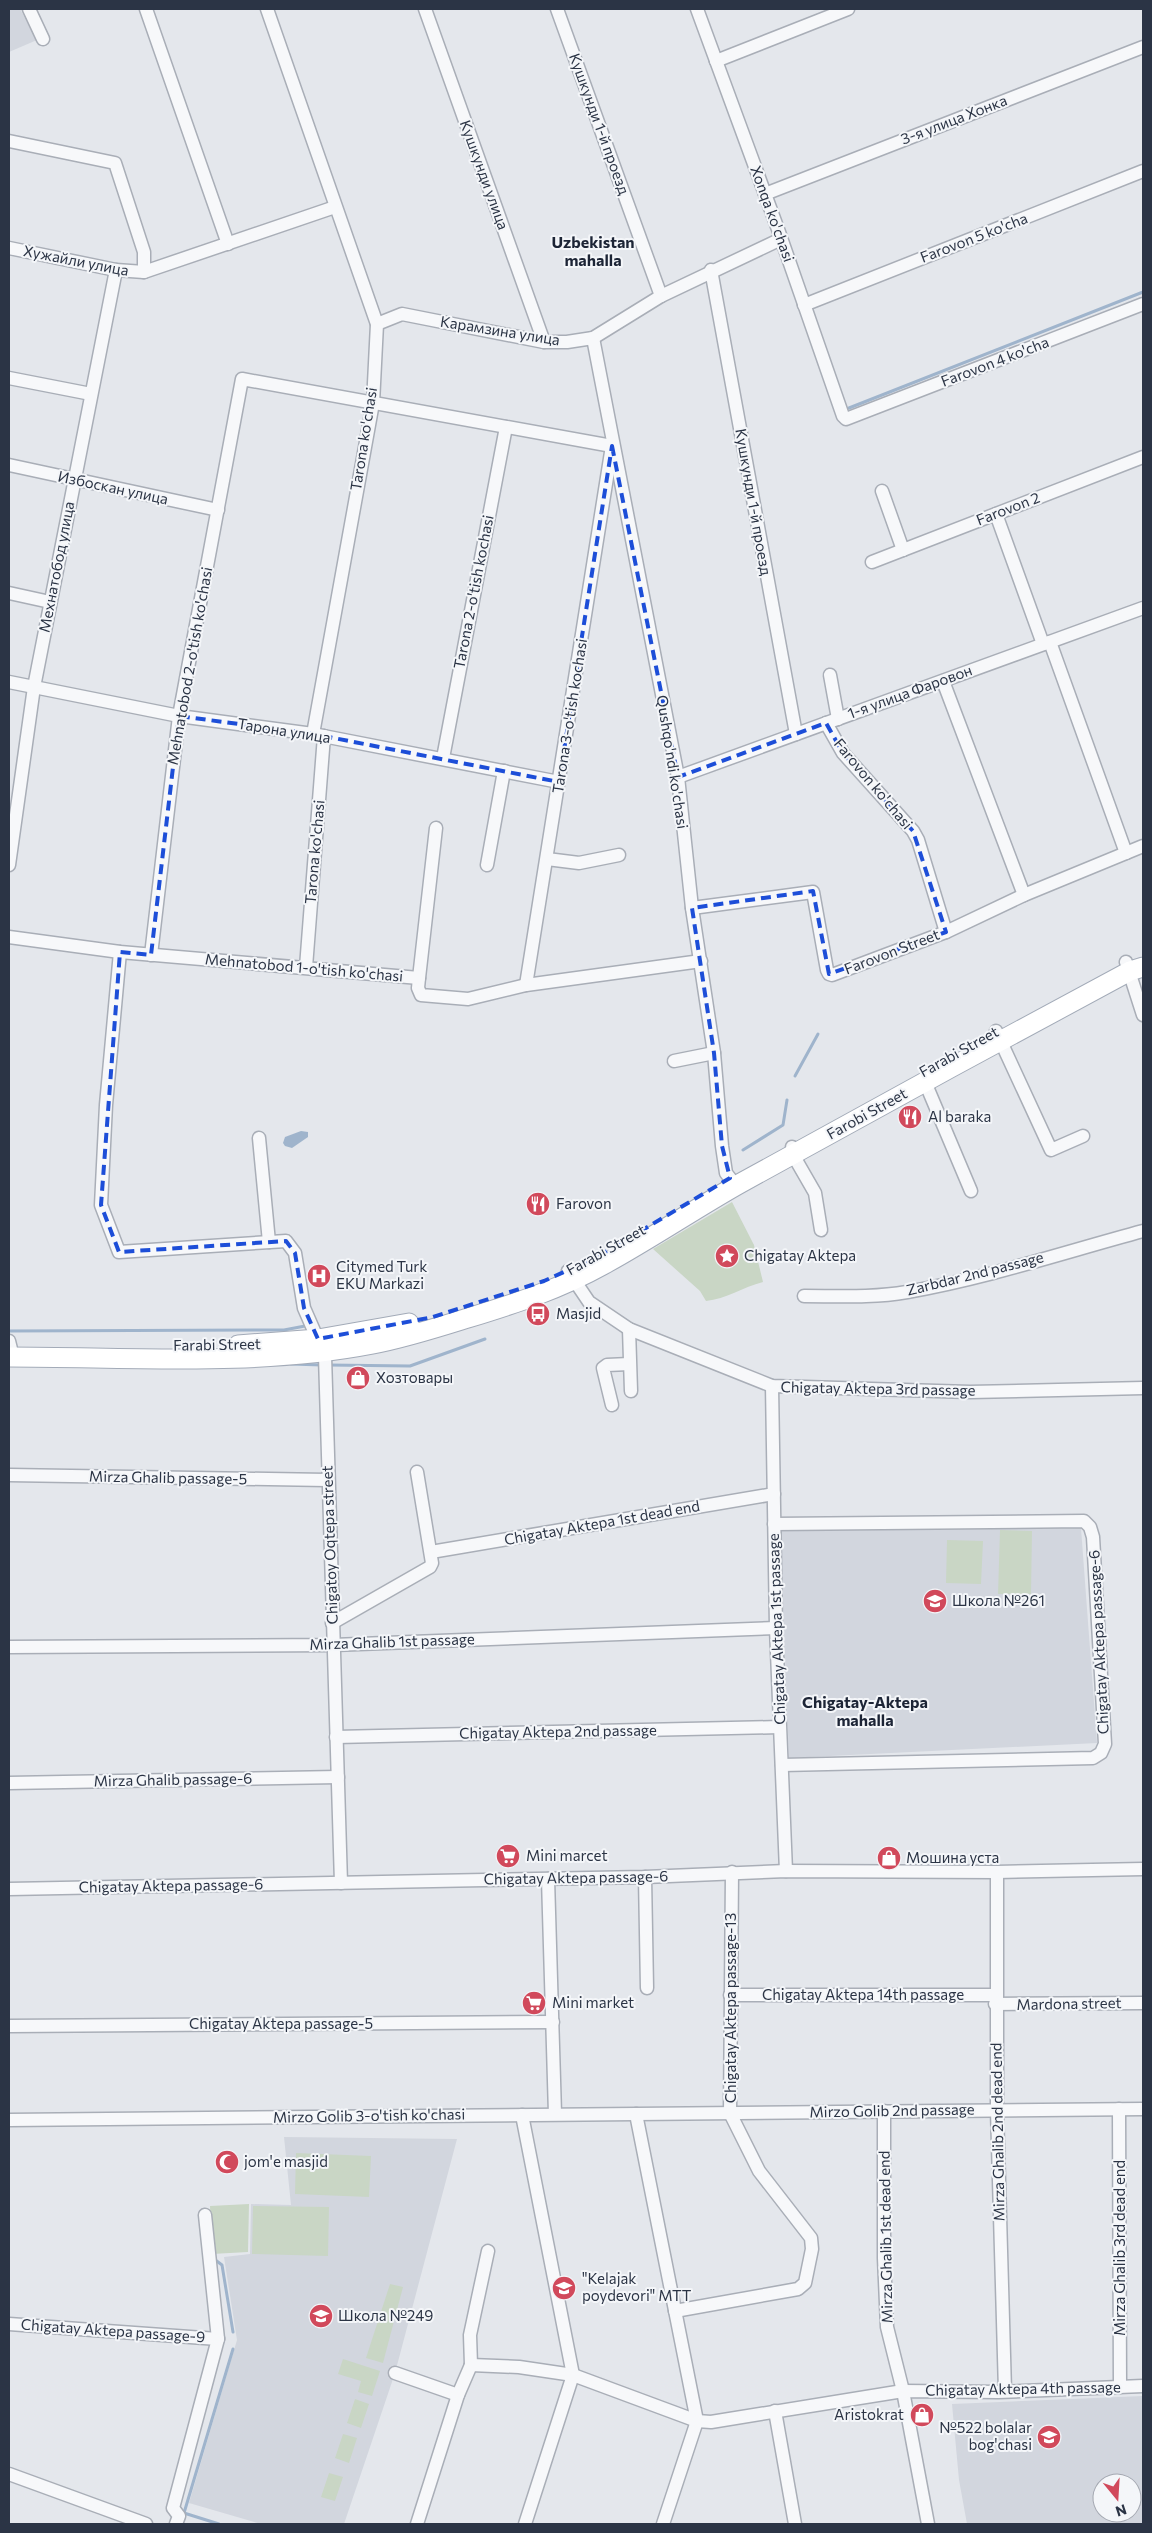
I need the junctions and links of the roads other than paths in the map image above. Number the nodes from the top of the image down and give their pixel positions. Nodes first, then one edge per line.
1 (29, 9) edge
2 (146, 9) edge
3 (267, 9) edge
4 (425, 9) edge
5 (557, 9) edge
6 (697, 9) edge
7 (848, 9) edge
8 (43, 39) dead end
9 (1143, 47) edge
10 (716, 62) junction
11 (9, 141) edge
12 (1143, 171) edge
13 (765, 194) junction
14 (336, 207) junction
15 (781, 240) junction
16 (228, 244) junction
17 (9, 248) edge
18 (116, 270) junction
19 (711, 270) junction
20 (144, 272) junction
21 (661, 296) junction
22 (1143, 304) edge
23 (804, 305) junction
24 (377, 324) junction
25 (593, 338) junction
26 (544, 342) junction
27 (9, 378) edge
28 (91, 394) junction
29 (372, 402) junction
30 (846, 419) joint
31 (506, 427) junction
32 (612, 446) junction
33 (1143, 457) edge
34 (9, 466) edge
35 (74, 480) junction
36 (882, 491) dead end
37 (218, 510) junction
38 (996, 514) junction
39 (903, 550) junction
40 (872, 562) dead end
41 (9, 593) edge
42 (50, 602) junction
43 (1143, 608) edge
44 (1047, 643) junction
45 (830, 675) dead end
46 (943, 681) junction
47 (9, 682) edge
48 (34, 687) junction
49 (179, 716) junction
50 (832, 721) junction
51 (796, 734) junction
52 (318, 735) junction
53 (443, 758) junction
54 (504, 771) junction
55 (678, 777) junction
56 (559, 782) junction
57 (436, 828) dead end
58 (1143, 846) edge
59 (1126, 853) junction
60 (619, 855) dead end
61 (547, 859) junction
62 (9, 865) edge
63 (488, 865) dead end
64 (1024, 895) junction
65 (692, 908) junction
66 (946, 932) junction
67 (9, 937) edge
68 (120, 952) junction
69 (151, 955) junction
70 (701, 961) junction
71 (1136, 964) edge
72 (306, 967) junction
73 (419, 978) junction
74 (526, 985) junction
75 (1143, 1016) edge
76 (998, 1036) junction
77 (714, 1053) junction
78 (674, 1061) dead end
79 (925, 1082) junction
80 (1083, 1136) dead end
81 (259, 1138) dead end
82 (792, 1150) junction
83 (733, 1182) junction
84 (971, 1191) dead end
85 (821, 1230) dead end
86 (1143, 1231) edge
87 (269, 1242) junction
88 (571, 1276) junction
89 (804, 1296) dead end
90 (629, 1329) junction
91 (318, 1340) junction
92 (10, 1350) edge
93 (629, 1364) junction
94 (772, 1386) junction
95 (1143, 1388) edge
96 (631, 1391) dead end
97 (612, 1405) dead end
98 (417, 1472) dead end
99 (9, 1475) edge
100 (327, 1480) junction
101 (774, 1494) junction
102 (774, 1524) junction
103 (431, 1552) junction
104 (332, 1623) junction
105 (776, 1628) junction
106 (333, 1645) junction
107 (9, 1647) edge
108 (780, 1727) junction
109 (336, 1737) junction
110 (782, 1765) junction
111 (338, 1777) junction
112 (9, 1783) edge
113 (1143, 1869) edge
114 (786, 1871) junction
115 (732, 1872) junction
116 (997, 1872) junction
117 (645, 1877) junction
118 (548, 1879) junction
119 (341, 1883) junction
120 (9, 1889) edge
121 (647, 1988) dead end
122 (730, 1995) junction
123 (995, 2000) junction
124 (1143, 2003) edge
125 (553, 2022) junction
126 (9, 2026) edge
127 (1120, 2109) junction
128 (1143, 2109) edge
129 (997, 2110) junction
130 (884, 2111) junction
131 (730, 2113) junction
132 (555, 2114) junction
133 (636, 2114) junction
134 (522, 2115) junction
135 (9, 2120) edge
136 (205, 2216) dead end
137 (488, 2251) dead end
138 (675, 2311) junction
139 (9, 2324) edge
140 (218, 2339) junction
141 (471, 2365) junction
142 (394, 2373) dead end
143 (573, 2376) junction
144 (1143, 2386) edge
145 (1120, 2387) junction
146 (903, 2391) junction
147 (1004, 2391) junction
148 (458, 2395) junction
149 (775, 2411) junction
150 (697, 2421) junction
151 (9, 2474) edge
152 (146, 2524) edge
153 (176, 2524) edge
154 (417, 2524) edge
155 (525, 2524) edge
156 (663, 2524) edge
157 (795, 2524) edge
158 (928, 2524) edge

1 - 8 street
2 - 16 street
3 - 14 street, Tarona ko'chasi
4 - 26 street, Кушкунди улица
5 - 21 street, Кушкунди 1-й проезд
6 - 10 street, Xonqa ko'chasi
7 - 10 street
9 - 13 street, 3-я улица Хонка
10 - 13 street, Xonqa ko'chasi
11 - 20 street
12 - 23 street, Farovon 5 ko'cha
13 - 15 street, Xonqa ko'chasi
14 - 16 street
14 - 24 street, Tarona ko'chasi
15 - 19 street, Карамзина улица
15 - 23 street, Xonqa ko'chasi
16 - 20 street
17 - 18 street, Хужайли улица
18 - 20 street, Хужайли улица
18 - 28 street, Мехнатобод улица
19 - 21 street, Карамзина улица
19 - 51 street, Кушкунди 1-й проезд
21 - 25 street, Карамзина улица
22 - 30 street, Farovon 4 ko'cha
23 - 30 street, Xonqa ko'chasi
24 - 26 street, Карамзина улица
24 - 29 street, Tarona ko'chasi
25 - 26 street, Карамзина улица
25 - 32 street, Qushqo'ndi ko'chasi
27 - 28 street
28 - 35 street, Мехнатобод улица
29 - 31 street
29 - 37 street, Mehnatobod 2-o'tish ko'chasi
29 - 52 street, Tarona ko'chasi
31 - 32 street
31 - 53 street, Tarona 2-o'tish kochasi
32 - 55 street, Qushqo'ndi ko'chasi
32 - 56 street, Tarona 3-o'tish kochasi
33 - 38 street, Farovon 2
34 - 35 street, Избоскан улица
35 - 37 street, Избоскан улица
35 - 42 street, Мехнатобод улица
36 - 39 street
37 - 49 street, Mehnatobod 2-o'tish ko'chasi
38 - 39 street, Farovon 2
38 - 44 street
39 - 40 street, Farovon 2
41 - 42 street
42 - 48 street, Мехнатобод улица
43 - 44 street, 1-я улица Фаровон
44 - 46 street, 1-я улица Фаровон
44 - 59 street
45 - 50 street, Farovon ko'chasi
46 - 50 street, 1-я улица Фаровон
46 - 64 street
47 - 48 street, Тарона улица
48 - 49 street, Тарона улица
48 - 62 street, Мехнатобод улица
49 - 52 street, Тарона улица
49 - 69 street, Mehnatobod 2-o'tish ko'chasi
50 - 51 street, 1-я улица Фаровон
50 - 66 street, Farovon ko'chasi
51 - 55 street, 1-я улица Фаровон
52 - 53 street, Тарона улица
52 - 72 street, Tarona ko'chasi
53 - 54 street, Тарона улица
54 - 56 street, Тарона улица
54 - 63 street
55 - 65 street, Qushqo'ndi ko'chasi
56 - 61 street, Tarona 3-o'tish kochasi
57 - 73 street
58 - 59 street, Farovon Street
59 - 64 street, Farovon Street
60 - 61 street
61 - 74 street, Tarona 3-o'tish kochasi
64 - 66 street, Farovon Street
65 - 66 street, Farovon Street
65 - 70 street, Qushqo'ndi ko'chasi
67 - 68 street, Mehnatobod 1-o'tish ko'chasi
68 - 69 street, Mehnatobod 1-o'tish ko'chasi
68 - 87 street
69 - 72 street, Mehnatobod 1-o'tish ko'chasi
70 - 74 street, Mehnatobod 1-o'tish ko'chasi
70 - 77 street, Qushqo'ndi ko'chasi
71 - 75 street
71 - 76 main road, Farobi Street
72 - 73 street, Mehnatobod 1-o'tish ko'chasi
73 - 74 street, Mehnatobod 1-o'tish ko'chasi
76 - 79 main road, Farobi Street
76 - 80 street
76 - 82 main road, Farabi Street
77 - 78 street
77 - 83 street, Qushqo'ndi ko'chasi
79 - 82 main road, Farobi Street
79 - 84 street
81 - 87 street
82 - 83 main road, Farobi Street
82 - 85 street
83 - 88 main road, Farabi Street
86 - 89 street, Zarbdar 2nd passage
87 - 91 street, Chigatoy Oqtepa street
88 - 90 street, Chigatay Aktepa 3rd passage
88 - 91 main road, Farabi Street
90 - 93 street
90 - 94 street, Chigatay Aktepa 3rd passage
91 - 92 main road, Farabi Street
91 - 100 street, Chigatoy Oqtepa street
93 - 96 street
93 - 97 street
94 - 95 street, Chigatay Aktepa 3rd passage
94 - 101 street, Chigatay Aktepa 1st passage
98 - 103 street
99 - 100 street, Mirza Ghalib passage-5
100 - 104 street, Chigatoy Oqtepa street
101 - 102 street, Chigatay Aktepa 1st passage
101 - 103 street, Chigatay Aktepa 1st dead end
102 - 105 street, Chigatay Aktepa 1st passage
102 - 110 street, Chigatay Aktepa passage-6
103 - 104 street
104 - 106 street, Chigatoy Oqtepa street
105 - 106 street, Mirza Ghalib 1st passage
105 - 108 street, Chigatay Aktepa 1st passage
106 - 107 street, Mirza Ghalib 1st passage
106 - 109 street, Chigatoy Oqtepa street
108 - 109 street, Chigatay Aktepa 2nd passage
108 - 110 street, Chigatay Aktepa 1st passage
109 - 111 street, Chigatoy Oqtepa street
110 - 114 street, Chigatay Aktepa 1st passage
111 - 112 street, Mirza Ghalib passage-6
111 - 119 street, Chigatoy Oqtepa street
113 - 116 street, Chigatay Aktepa passage-6
114 - 115 street, Chigatay Aktepa passage-6
114 - 116 street, Chigatay Aktepa passage-6
115 - 117 street, Chigatay Aktepa passage-6
115 - 122 street, Chigatay Aktepa passage-13
116 - 123 street, Mirza Ghalib 2nd dead end
117 - 118 street, Chigatay Aktepa passage-6
117 - 121 street
118 - 119 street, Chigatay Aktepa passage-6
118 - 125 street
119 - 120 street, Chigatay Aktepa passage-6
122 - 123 street, Chigatay Aktepa 14th passage
122 - 131 street, Chigatay Aktepa passage-13
123 - 124 street, Mardona street
123 - 129 street, Mirza Ghalib 2nd dead end
125 - 126 street, Chigatay Aktepa passage-5
125 - 132 street
127 - 128 street, Mirzo Golib 2nd passage
127 - 129 street, Mirzo Golib 2nd passage
127 - 145 street, Mirza Ghalib 3rd dead end
129 - 130 street, Mirzo Golib 2nd passage
129 - 147 street, Mirza Ghalib 2nd dead end
130 - 131 street, Mirzo Golib 2nd passage
130 - 146 street, Mirza Ghalib 1st dead end
131 - 133 street, Mirzo Golib 3-o'tish ko'chasi
131 - 138 street, Chigatay Aktepa passage-13
132 - 133 street, Mirzo Golib 3-o'tish ko'chasi
132 - 134 street, Mirzo Golib 3-o'tish ko'chasi
133 - 138 street
134 - 135 street, Mirzo Golib 3-o'tish ko'chasi
134 - 143 street
136 - 140 street
137 - 141 street
138 - 150 street
139 - 140 street, Chigatay Aktepa passage-9
140 - 153 street
141 - 143 street
141 - 148 street
142 - 148 street
143 - 150 street
143 - 155 street
144 - 145 street, Chigatay Aktepa 4th passage
145 - 147 street, Chigatay Aktepa 4th passage
146 - 147 street, Chigatay Aktepa 4th passage
146 - 149 street, Chigatay Aktepa 4th passage
146 - 158 street, Mirza Ghalib 1st dead end
148 - 154 street
149 - 150 street, Chigatay Aktepa 4th passage
149 - 157 street
150 - 156 street
151 - 152 street

